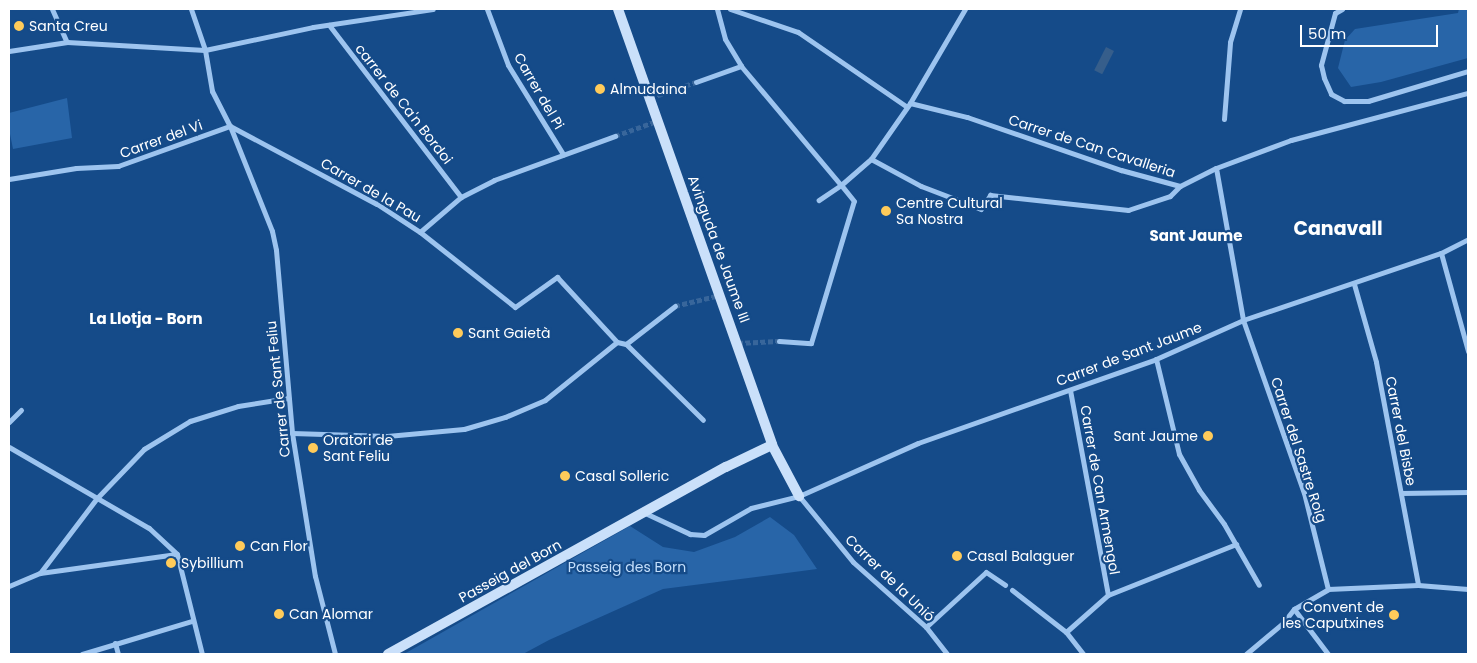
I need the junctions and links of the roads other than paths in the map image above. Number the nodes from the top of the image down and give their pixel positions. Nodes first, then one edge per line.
1 (52, 9) edge
2 (191, 9) edge
3 (433, 9) edge
4 (488, 9) edge
5 (618, 9) edge
6 (718, 9) edge
7 (730, 9) edge
8 (965, 9) edge
9 (1240, 9) edge
10 (1342, 9) edge
11 (329, 25) junction
12 (67, 42) junction
13 (205, 50) junction
14 (9, 52) edge
15 (740, 66) junction
16 (1468, 71) edge
17 (696, 82) tunnel mouth
18 (1468, 93) edge
19 (909, 105) junction
20 (1224, 119) dead end
21 (230, 126) junction
22 (615, 136) tunnel mouth
23 (563, 154) junction
24 (871, 159) junction
25 (1216, 168) junction
26 (9, 180) edge
27 (841, 185) junction
28 (1180, 186) junction
29 (462, 197) junction
30 (820, 200) dead end
31 (420, 232) junction
32 (1468, 239) edge
33 (1441, 253) junction
34 (1354, 284) junction
35 (675, 306) tunnel mouth
36 (1243, 320) junction
37 (779, 341) tunnel mouth
38 (617, 342) junction
39 (626, 344) junction
40 (1468, 351) edge
41 (1156, 359) junction
42 (1070, 390) junction
43 (288, 398) junction
44 (21, 410) dead end
45 (703, 420) dead end
46 (9, 422) edge
47 (292, 433) junction
48 (772, 445) junction
49 (9, 447) edge
50 (1468, 492) edge
51 (1401, 493) junction
52 (799, 496) junction
53 (97, 498) junction
54 (645, 513) junction
55 (1236, 544) junction
56 (177, 554) junction
57 (40, 573) junction
58 (1006, 585) dead end
59 (1259, 585) dead end
60 (1418, 585) junction
61 (9, 586) edge
62 (1328, 589) junction
63 (1468, 589) edge
64 (1012, 590) dead end
65 (1108, 595) junction
66 (1294, 609) junction
67 (192, 621) junction
68 (926, 627) junction
69 (1066, 632) junction
70 (115, 643) junction
71 (82, 654) edge
72 (118, 654) edge
73 (202, 654) edge
74 (335, 654) edge
75 (388, 654) edge
76 (947, 654) edge
77 (1083, 654) edge
78 (1246, 654) edge
79 (1328, 654) edge

1 - 12 street
2 - 13 street, Carrer de Sant Feliu
3 - 11 street
4 - 23 street, Carrer del Pi
5 - 48 street, Avinguda de Jaume III
6 - 15 street
7 - 19 street
8 - 19 street
9 - 20 street
10 - 16 street
11 - 13 street
11 - 29 street, carrer de Ca'n Bordoi
12 - 13 street
12 - 14 street
13 - 21 street, Carrer de Sant Feliu
15 - 17 street
15 - 27 street
18 - 25 street, Carrer de Can Cavalleria
19 - 24 street
19 - 28 street, Carrer de Can Cavalleria
21 - 26 street, Carrer del Vi
21 - 31 street, Carrer de la Pau
21 - 43 street, Carrer de Sant Feliu
22 - 23 street
23 - 29 street
24 - 27 street
24 - 28 street
25 - 28 street, Carrer de Can Cavalleria
25 - 36 street, Carrer del Sastre Roig
27 - 30 street
27 - 37 street
29 - 31 street
31 - 38 street, Carrer de la Pau
32 - 33 street, Carrer de Sant Jaume
33 - 34 street, Carrer de Sant Jaume
33 - 40 street
34 - 36 street, Carrer de Sant Jaume
34 - 51 street, Carrer del Bisbe
35 - 39 street
36 - 41 street, Carrer de Sant Jaume
36 - 62 street, Carrer del Sastre Roig
38 - 39 street
38 - 47 street
39 - 45 street
41 - 42 street, Carrer de Sant Jaume
41 - 55 street
42 - 52 street, Carrer de Sant Jaume
42 - 65 street, Carrer de Can Armengol
43 - 47 street, Carrer de Sant Feliu
43 - 53 street
44 - 46 street
47 - 74 street, Carrer de Sant Feliu
48 - 52 street, Avinguda de Jaume III
48 - 54 street, Passeig del Born
49 - 53 street
50 - 51 street
51 - 60 street, Carrer del Bisbe
52 - 54 street, Carrer de Sant Jaume
52 - 68 street, Carrer de la Unió
53 - 56 street
53 - 57 street
54 - 75 street, Passeig del Born
55 - 59 street
55 - 65 street
56 - 57 street
56 - 67 street
57 - 61 street
58 - 68 street
60 - 62 street
60 - 63 street
62 - 66 street
64 - 69 street
65 - 69 street
66 - 78 street
66 - 79 street
67 - 70 street
67 - 73 street
68 - 76 street, Carrer de la Unió
69 - 77 street
70 - 71 street
70 - 72 street

